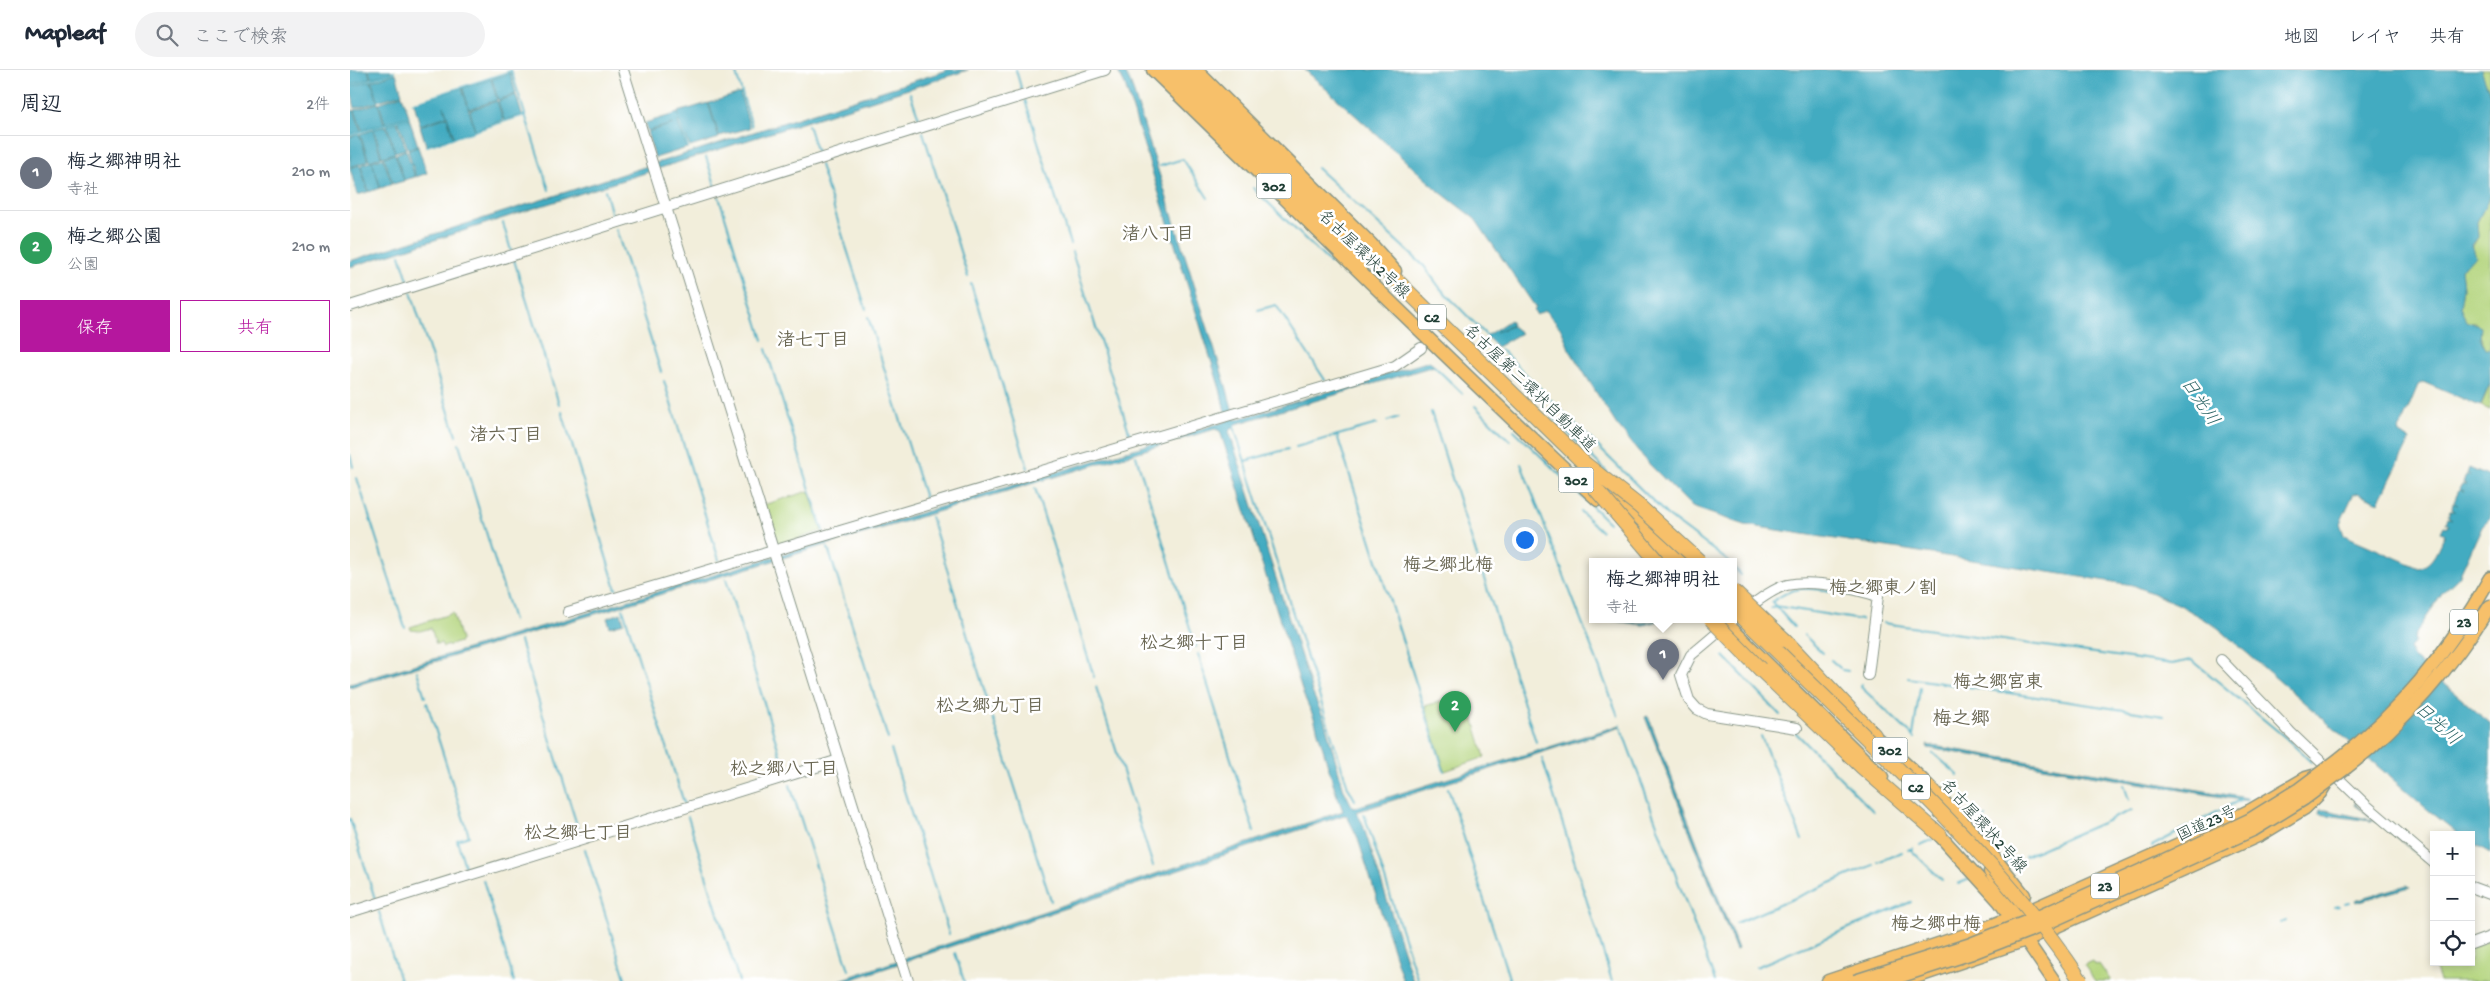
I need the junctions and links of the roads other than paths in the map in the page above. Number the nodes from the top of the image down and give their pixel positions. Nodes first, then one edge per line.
1 (623, 70) edge
2 (1105, 70) edge
3 (1153, 70) edge
4 (1168, 70) edge
5 (1181, 70) edge
6 (1196, 70) edge
7 (665, 207) junction
8 (350, 306) edge
9 (1420, 348) dead end
10 (1583, 468) junction
11 (774, 555) junction
12 (1654, 558) edge
13 (1661, 558) edge
14 (1669, 558) edge
15 (1684, 558) edge
16 (1684, 558) edge
17 (1696, 558) edge
18 (2490, 578) edge
19 (1737, 595) edge
20 (2490, 606) edge
21 (568, 612) dead end
22 (1737, 613) edge
23 (1737, 622) edge
24 (1715, 623) edge
25 (1725, 623) edge
26 (1737, 623) edge
27 (1737, 623) edge
28 (1737, 623) edge
29 (2221, 660) dead end
30 (2440, 667) junction
31 (1868, 675) dead end
32 (1797, 728) dead end
33 (1874, 735) junction
34 (839, 760) junction
35 (2321, 780) junction
36 (1924, 781) junction
37 (1940, 835) junction
38 (2430, 859) edge
39 (2475, 888) edge
40 (2490, 894) edge
41 (2035, 908) junction
42 (350, 912) edge
43 (2015, 916) junction
44 (2047, 931) junction
45 (2490, 937) edge
46 (2026, 940) junction
47 (2475, 943) edge
48 (908, 981) edge
49 (1828, 981) edge
50 (1855, 981) edge
51 (1886, 981) edge
52 (1905, 981) edge
53 (2054, 981) edge
54 (2073, 981) edge
55 (2083, 981) edge

1 - 7 street
2 - 7 street
3 - 13 highway, 名古屋環状2号線 / 302
4 - 10 highway, 名古屋第二環状自動車道 / C2
5 - 10 highway, 名古屋第二環状自動車道 / C2
6 - 16 highway, 名古屋環状2号線 / 302
7 - 8 street
7 - 11 street
9 - 11 street
10 - 12 highway, bridge
10 - 14 highway, 名古屋第二環状自動車道 / C2, bridge
10 - 15 highway, 名古屋第二環状自動車道 / C2, bridge
10 - 17 highway, bridge
11 - 21 street
11 - 34 street
18 - 30 highway, 国道23号 / 23
19 - 33 highway, bridge
20 - 30 highway, 国道23号 / 23
22 - 31 street
23 - 33 highway, 名古屋環状2号線 / 302
24 - 37 highway, bridge
25 - 32 street
26 - 37 highway, 名古屋環状2号線 / 302
27 - 54 highway, C2, bridge
28 - 55 highway, C2, bridge
29 - 38 street
30 - 35 highway, 国道23号 / 23, bridge
33 - 36 highway, 名古屋環状2号線 / 302
34 - 42 street
34 - 48 street
35 - 41 highway
35 - 44 highway
35 - 50 highway, 国道23号 / 23, bridge
35 - 51 highway, 国道23号 / 23, bridge
36 - 41 highway, 名古屋環状2号線 / 302
36 - 43 highway
37 - 43 highway, 名古屋環状2号線 / 302
39 - 40 street
41 - 43 highway
41 - 44 highway, 名古屋環状2号線 / 302
43 - 46 highway, 名古屋環状2号線 / 302
43 - 49 highway
44 - 46 highway
44 - 54 highway
44 - 55 highway, 名古屋環状2号線 / 302
45 - 47 street
46 - 52 highway
46 - 53 highway, 名古屋環状2号線 / 302

